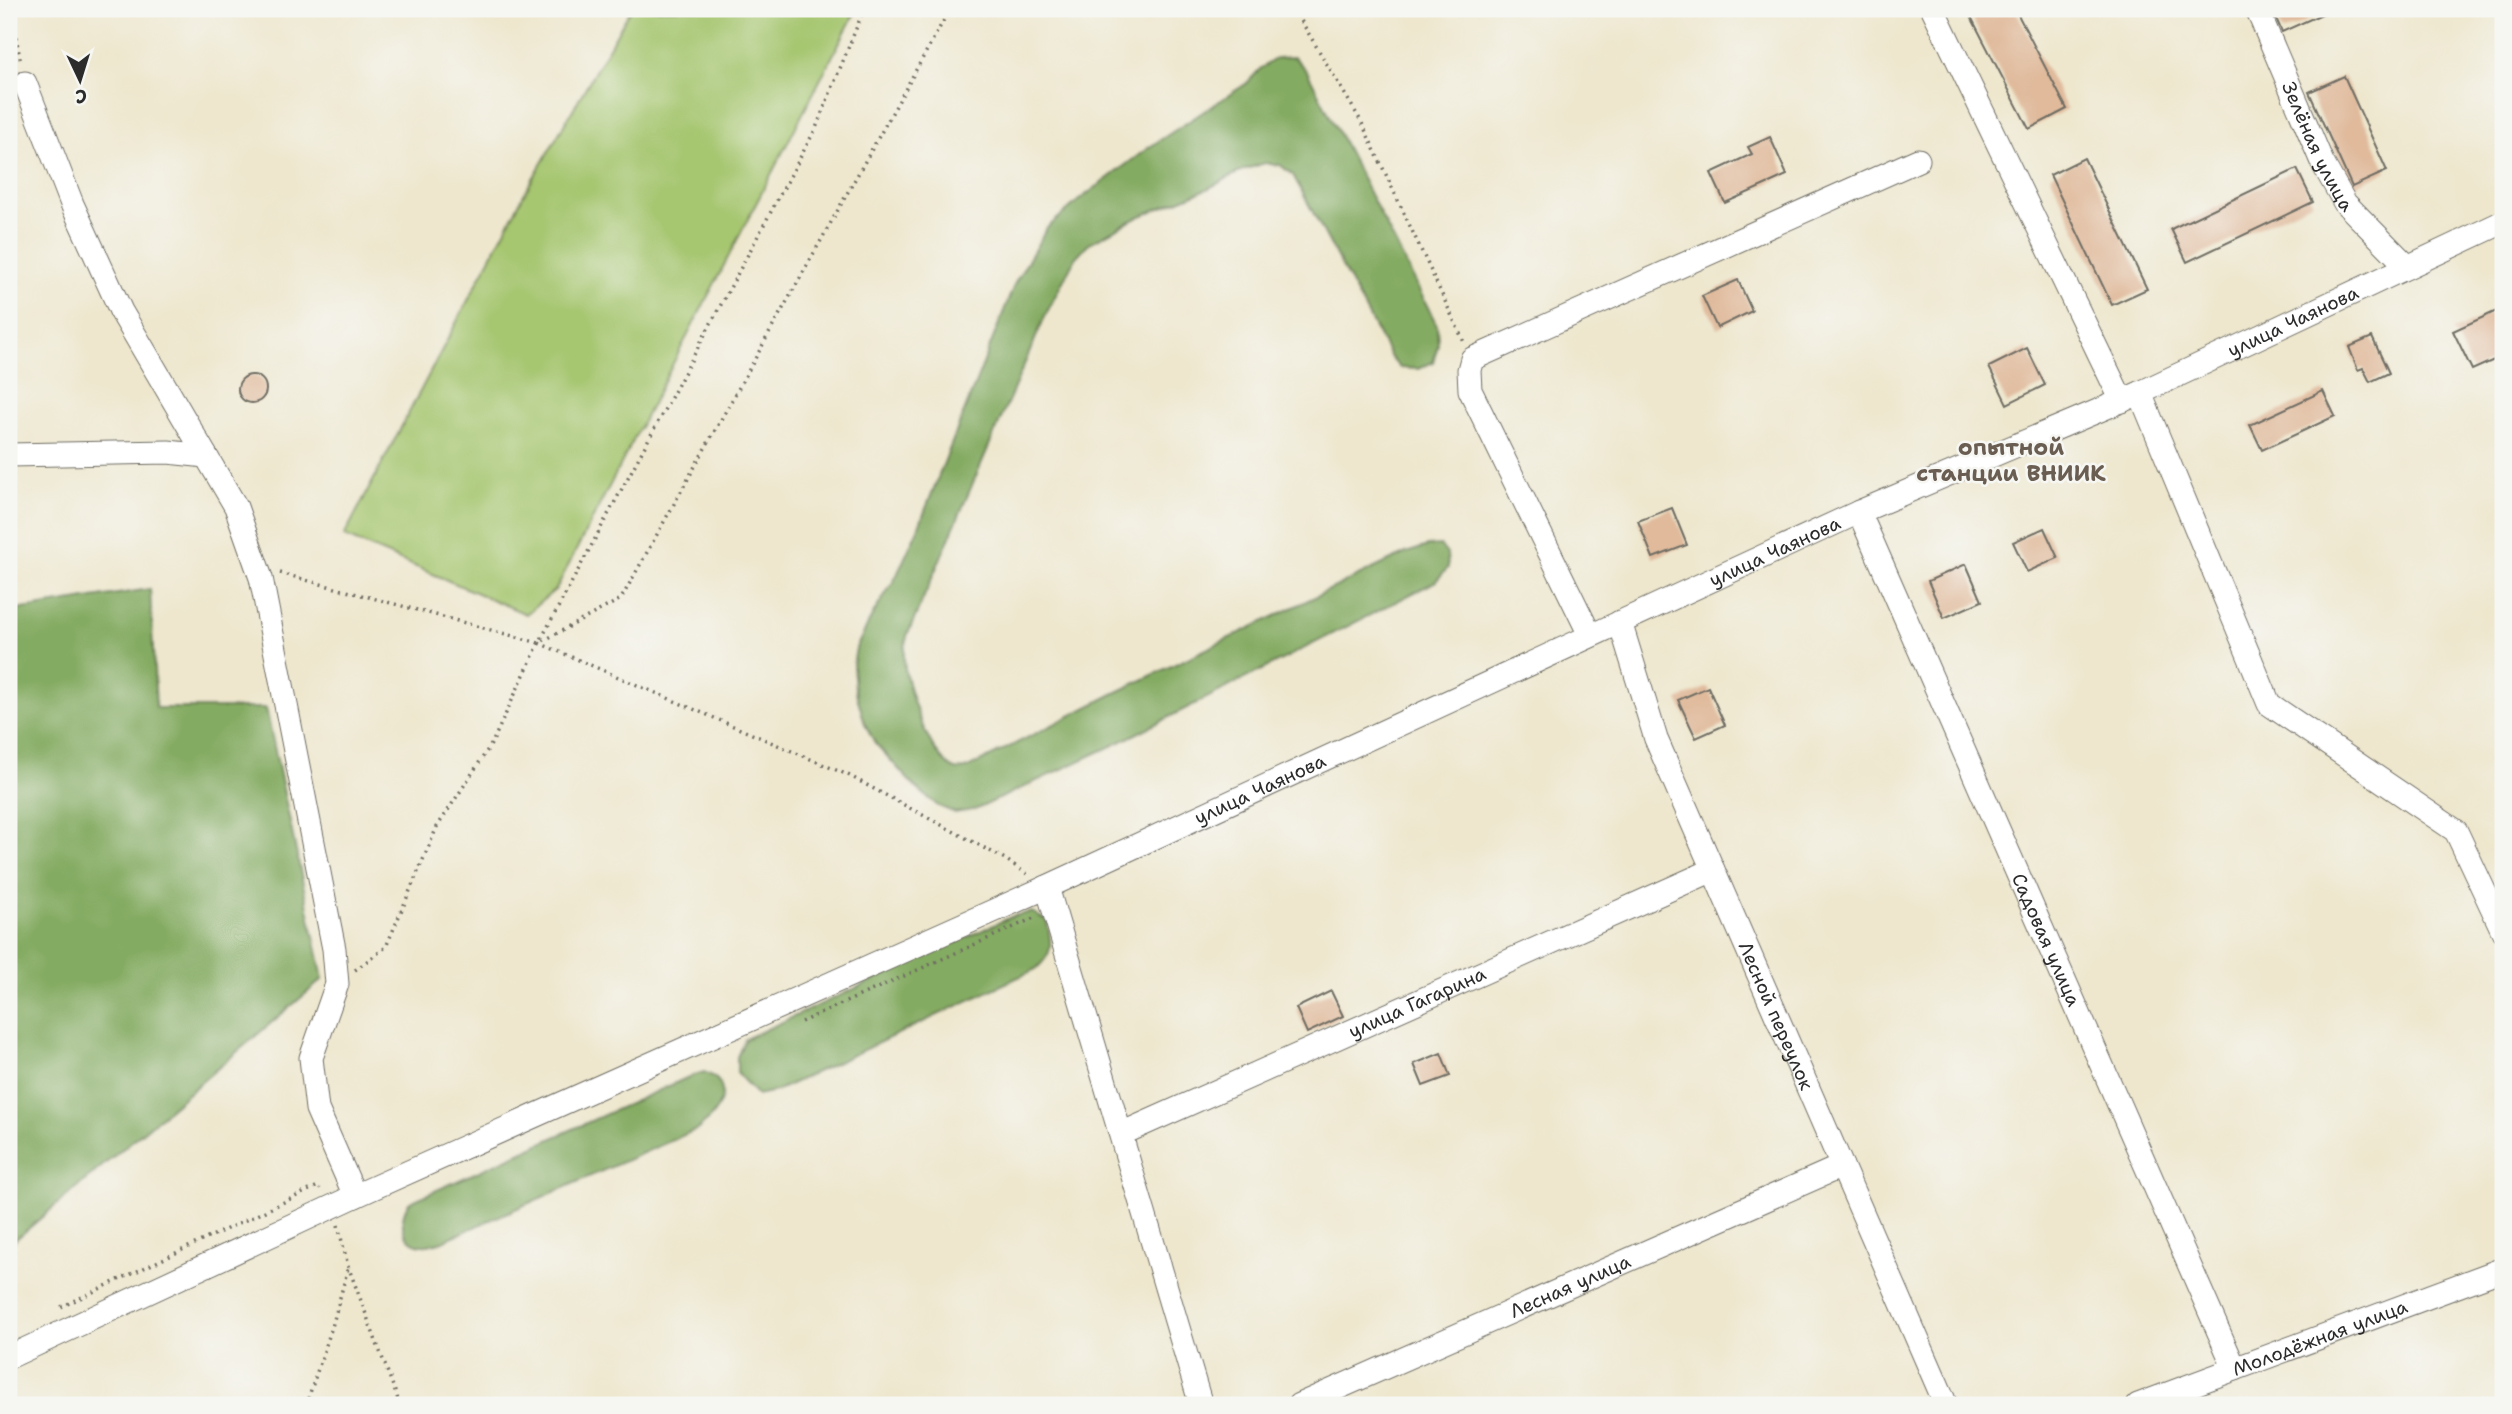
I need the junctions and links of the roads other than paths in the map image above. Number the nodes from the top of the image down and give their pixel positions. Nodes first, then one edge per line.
1 (1933, 9) edge
2 (2257, 9) edge
3 (25, 83) road end
4 (1919, 160) dead end
5 (2503, 222) edge
6 (2407, 265) junction
7 (2131, 397) junction
8 (9, 455) edge
9 (206, 456) junction
10 (1859, 512) junction
11 (1620, 622) junction
12 (1590, 635) junction
13 (1713, 870) junction
14 (1047, 887) junction
15 (2503, 930) edge
16 (1121, 1134) junction
17 (1842, 1166) junction
18 (355, 1196) junction
19 (2503, 1269) edge
20 (9, 1357) edge
21 (2235, 1369) junction
22 (1201, 1405) edge
23 (1299, 1405) edge
24 (1946, 1405) edge
25 (2138, 1405) edge

1 - 7 street
2 - 6 street, Зелёная улица
3 - 9 street
4 - 12 street
5 - 6 street, улица Чаянова
6 - 7 street, улица Чаянова
7 - 10 street, улица Чаянова
7 - 15 street
8 - 9 street
9 - 18 street
10 - 11 street, улица Чаянова
10 - 21 street, Садовая улица
11 - 12 street, улица Чаянова
11 - 13 street, Лесной переулок
12 - 14 street, улица Чаянова
13 - 16 street, улица Гагарина
13 - 17 street, Лесной переулок
14 - 16 street
14 - 18 street, улица Чаянова
16 - 22 street
17 - 23 street, Лесная улица
17 - 24 street, Лесной переулок
18 - 20 street, улица Чаянова
19 - 21 street, Молодёжная улица
21 - 25 street, Молодёжная улица

